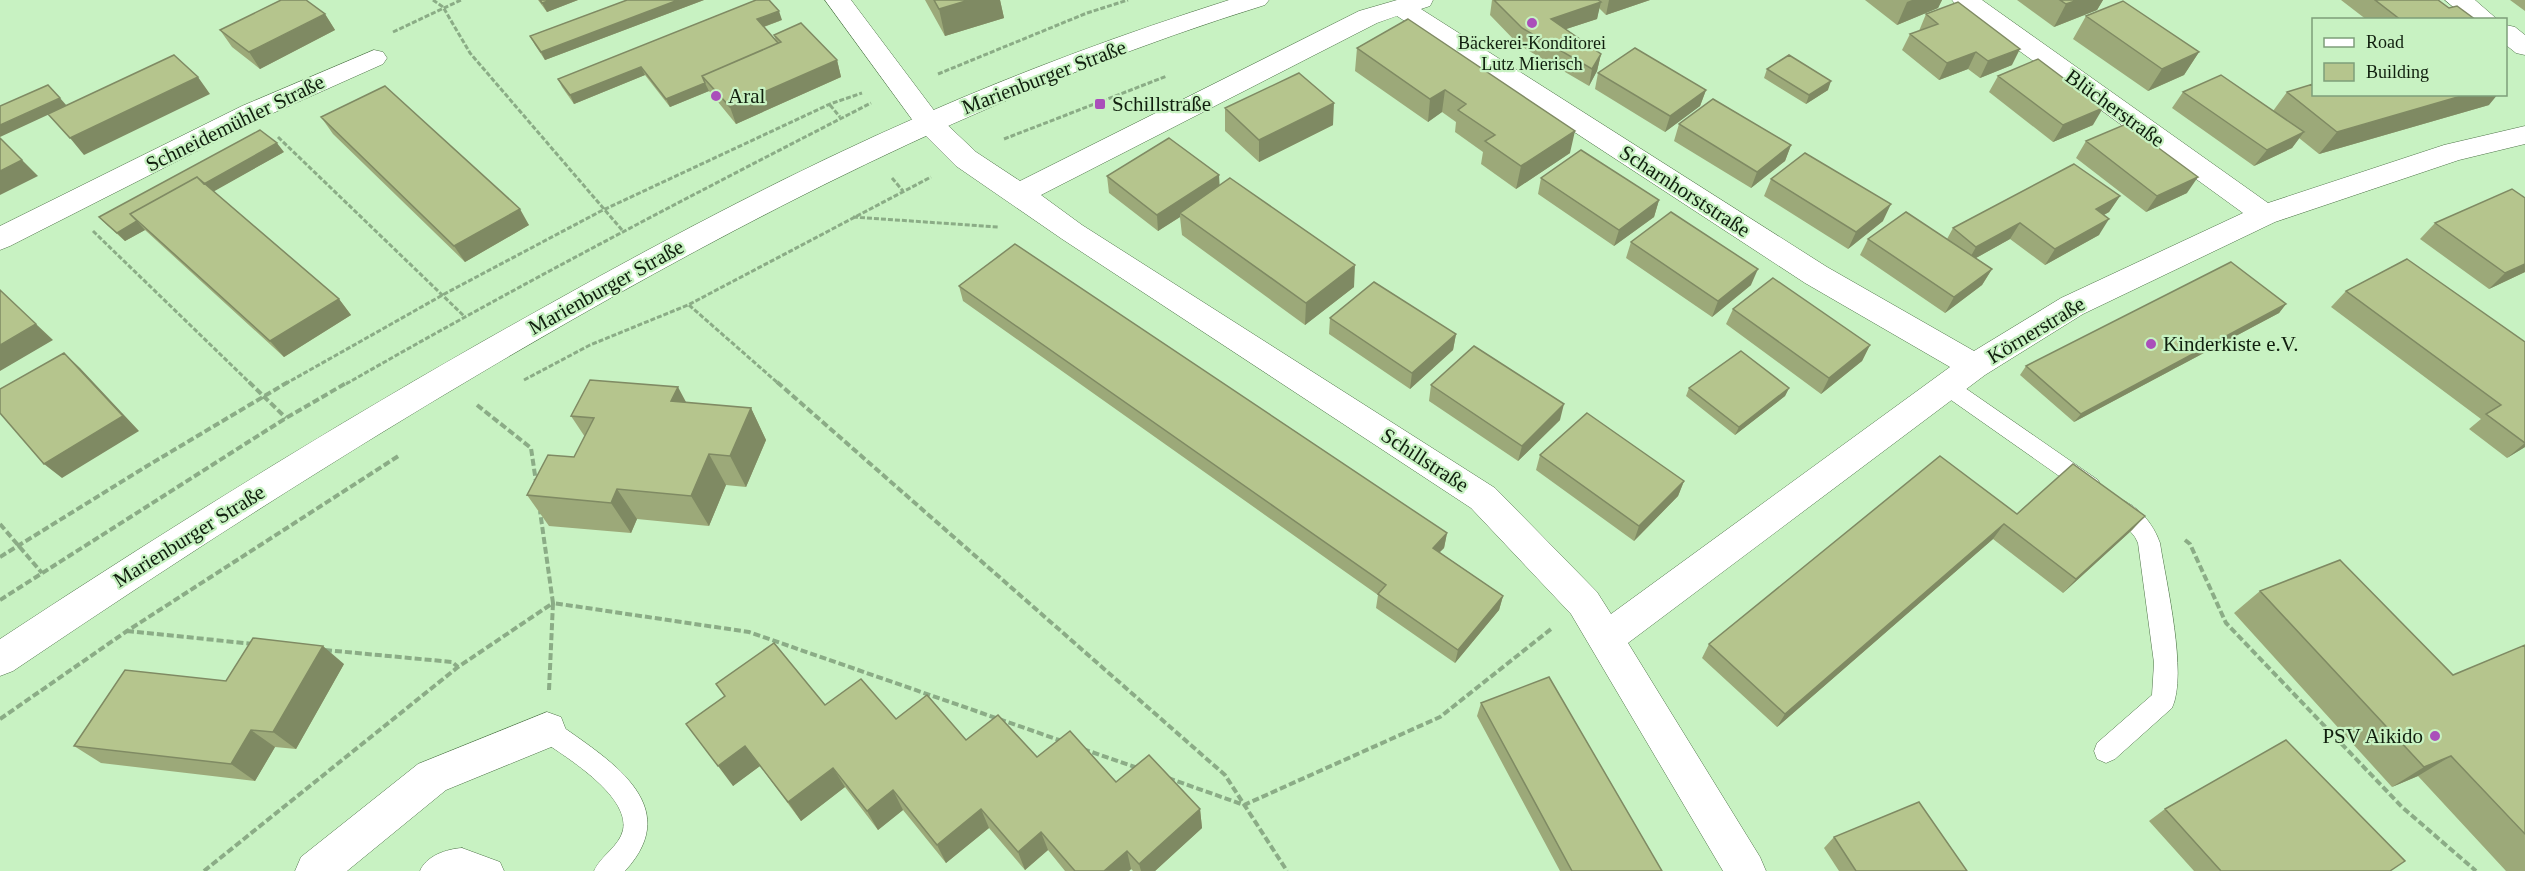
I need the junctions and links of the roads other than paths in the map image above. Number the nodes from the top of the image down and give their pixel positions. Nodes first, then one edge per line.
1 (838, 0) edge
2 (1256, 0) edge
3 (1965, 0) edge
4 (2458, 0) edge
5 (1412, 3) edge
6 (2483, 18) edge
7 (2507, 34) edge
8 (2525, 47) edge
9 (374, 58) road end
10 (929, 123) junction
11 (2525, 135) edge
12 (1019, 194) junction
13 (2265, 215) junction
14 (0, 239) edge
15 (1974, 366) junction
16 (1948, 387) junction
17 (1607, 638) junction
18 (0, 659) edge
19 (548, 730) joint
20 (2106, 751) dead end
21 (315, 871) edge
22 (434, 871) edge
23 (491, 871) edge
24 (608, 871) edge
25 (1746, 871) edge

1 - 10 street, Schillstraße
2 - 10 street, Marienburger Straße
3 - 13 street, Blücherstraße
4 - 6 street
5 - 12 street
5 - 15 street, Scharnhorststraße
7 - 8 street
9 - 14 street, Schneidemühler Straße
10 - 12 street, Schillstraße
10 - 18 street, Marienburger Straße
11 - 13 street, Körnerstraße
12 - 17 street, Schillstraße
13 - 15 street, Körnerstraße
15 - 16 street, Körnerstraße
16 - 17 street, Körnerstraße
16 - 20 lane
17 - 25 street, Schillstraße
19 - 21 street
19 - 24 lane
22 - 23 lane

